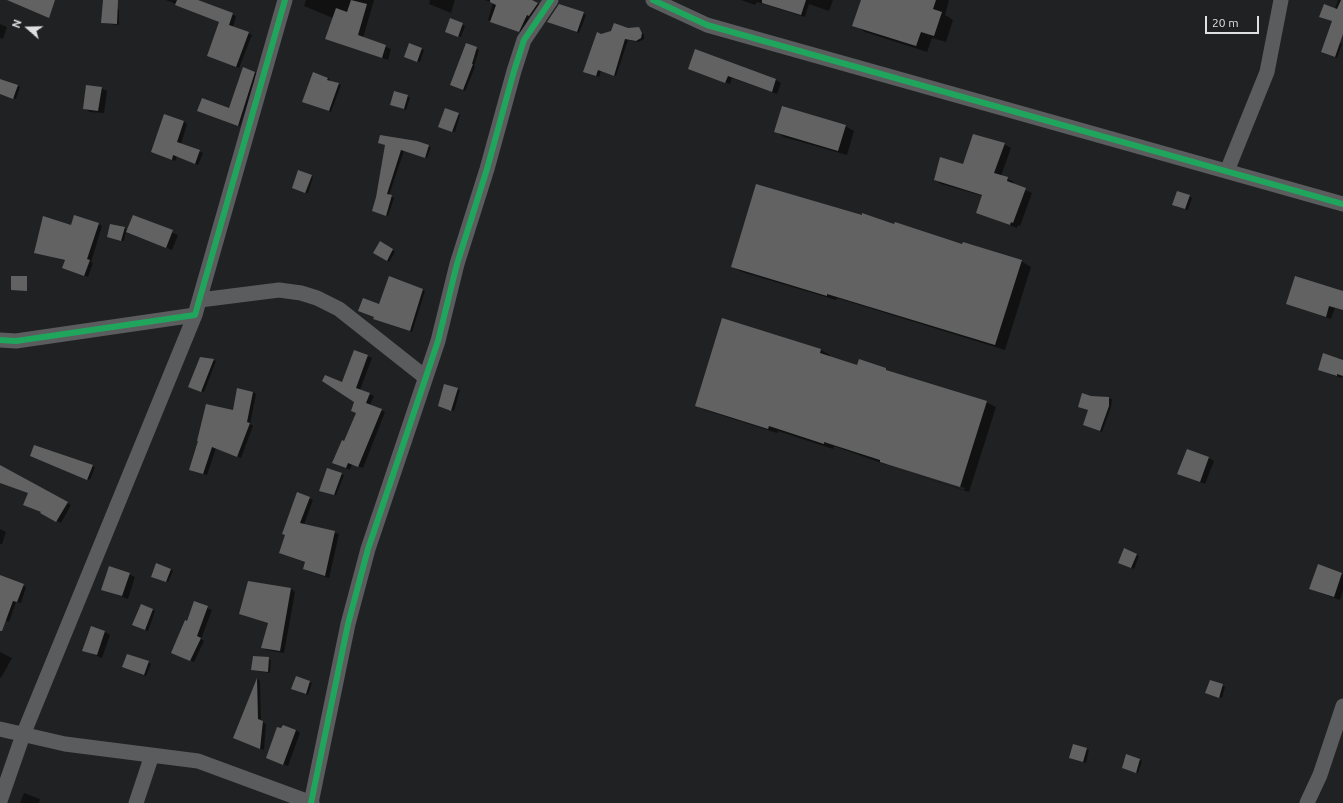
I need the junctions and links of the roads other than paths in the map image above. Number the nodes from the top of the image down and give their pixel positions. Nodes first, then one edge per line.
1 (285, 0) edge
2 (551, 0) edge
3 (653, 0) edge
4 (1281, 0) edge
5 (676, 5) edge
6 (1227, 171) junction
7 (1343, 204) edge
8 (200, 300) junction
9 (195, 314) junction
10 (0, 340) edge
11 (425, 377) junction
12 (1343, 706) edge
13 (0, 730) edge
14 (23, 734) junction
15 (152, 755) junction
16 (0, 801) edge
17 (136, 803) edge
18 (311, 803) edge
19 (1307, 803) edge

1 - 8 street
2 - 11 street
3 - 5 street
4 - 6 street
5 - 6 street
6 - 7 street
8 - 9 street
8 - 11 street
9 - 10 street
9 - 14 street
11 - 18 street
12 - 19 street
13 - 14 street
14 - 15 street
14 - 16 street
15 - 17 street
15 - 18 street

